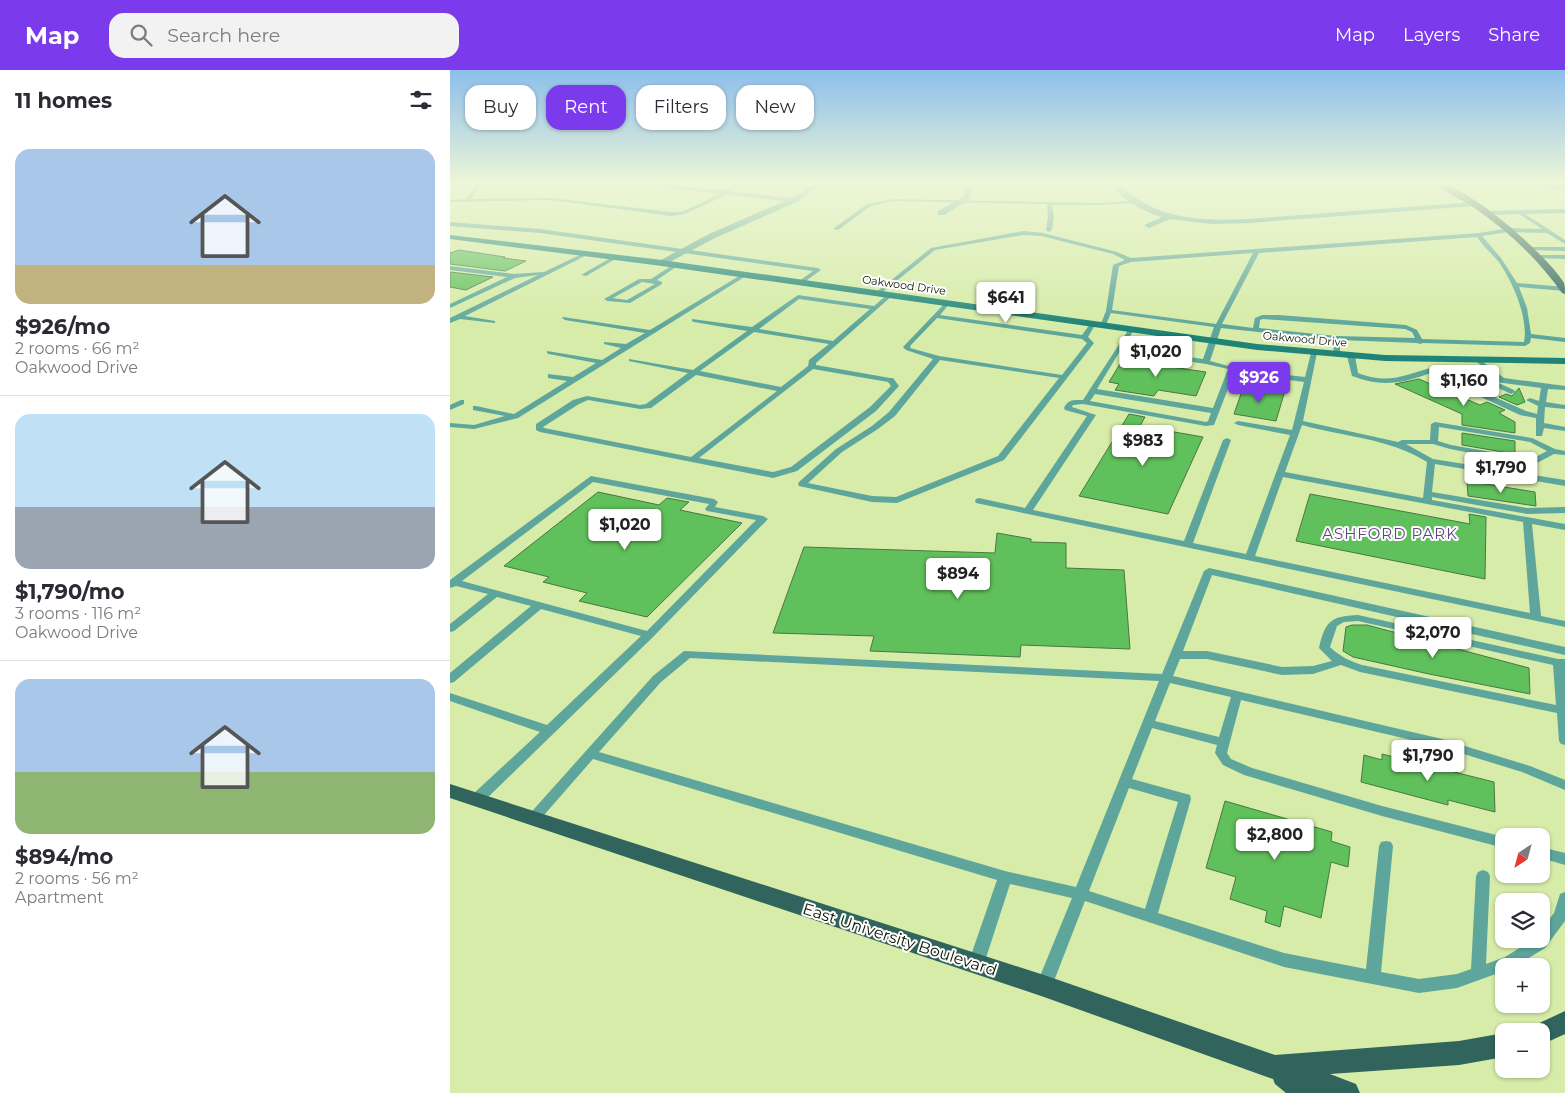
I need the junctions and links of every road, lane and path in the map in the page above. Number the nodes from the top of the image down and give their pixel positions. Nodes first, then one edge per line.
1 (535, 231) edge
2 (724, 231) edge
3 (1505, 231) edge
4 (1510, 231) edge
5 (1537, 231) edge
6 (1547, 231) joint
7 (1479, 235) junction
8 (450, 237) edge
9 (1565, 242) edge
10 (1531, 249) junction
11 (1565, 249) edge
12 (687, 250) junction
13 (1257, 251) junction
14 (588, 254) junction
15 (616, 257) junction
16 (1538, 257) junction
17 (1565, 257) edge
18 (1130, 260) junction
19 (662, 264) junction
20 (676, 265) junction
21 (450, 268) edge
22 (550, 272) junction
23 (584, 275) dead end
24 (744, 275) junction
25 (514, 276) junction
26 (652, 281) junction
27 (800, 283) junction
28 (1517, 284) junction
29 (1564, 290) edge
30 (877, 294) junction
31 (890, 296) junction
32 (947, 303) junction
33 (450, 306) edge
34 (875, 308) junction
35 (1109, 311) junction
36 (460, 316) junction
37 (936, 316) junction
38 (564, 318) dead end
39 (694, 320) dead end
40 (450, 321) edge
41 (493, 322) dead end
42 (1092, 325) junction
43 (1103, 326) junction
44 (1218, 326) junction
45 (754, 330) junction
46 (1131, 330) junction
47 (1256, 330) junction
48 (652, 332) junction
49 (1528, 336) junction
50 (1084, 337) junction
51 (1336, 338) junction
52 (1565, 340) edge
53 (1214, 342) junction
54 (1420, 342) junction
55 (606, 343) dead end
56 (835, 343) junction
57 (1511, 344) junction
58 (628, 347) junction
59 (1118, 349) junction
60 (549, 352) dead end
61 (1314, 353) junction
62 (1337, 355) junction
63 (1351, 356) junction
64 (938, 358) junction
65 (1424, 359) junction
66 (631, 360) dead end
67 (1478, 360) junction
68 (1515, 360) junction
69 (1565, 361) edge
70 (604, 362) junction
71 (1206, 362) junction
72 (812, 367) junction
73 (1434, 368) junction
74 (696, 371) junction
75 (1252, 373) dead end
76 (551, 376) dead end
77 (1064, 377) junction
78 (1446, 379) junction
79 (575, 380) junction
80 (1308, 380) junction
81 (1485, 380) junction
82 (1502, 380) junction
83 (1545, 386) junction
84 (1565, 388) edge
85 (784, 390) junction
86 (1093, 391) junction
87 (1511, 392) dead end
88 (1530, 400) dead end
89 (461, 402) dead end
90 (1086, 402) junction
91 (1541, 404) junction
92 (1565, 407) edge
93 (450, 408) edge
94 (476, 408) dead end
95 (1216, 411) junction
96 (515, 416) junction
97 (1299, 422) junction
98 (1238, 423) dead end
99 (450, 425) edge
100 (1540, 425) junction
101 (1565, 429) edge
102 (1295, 433) junction
103 (1227, 440) dead end
104 (1396, 442) junction
105 (1434, 442) junction
106 (1553, 451) junction
107 (1565, 453) edge
108 (693, 459) junction
109 (1431, 461) junction
110 (1280, 474) junction
111 (1565, 483) edge
112 (1428, 498) junction
113 (979, 501) dead end
114 (1565, 510) edge
115 (1028, 511) junction
116 (1527, 520) junction
117 (1565, 527) edge
118 (1187, 545) junction
119 (1250, 558) junction
120 (452, 583) edge
121 (496, 593) junction
122 (539, 605) junction
123 (1536, 618) junction
124 (1565, 624) edge
125 (450, 629) edge
126 (649, 635) junction
127 (1565, 651) edge
128 (1176, 655) junction
129 (1340, 662) junction
130 (1562, 663) edge
131 (1166, 678) junction
132 (450, 679) edge
133 (1237, 695) junction
134 (450, 697) edge
135 (1564, 711) edge
136 (1148, 723) junction
137 (549, 730) junction
138 (1565, 741) edge
139 (1222, 742) junction
140 (590, 754) junction
141 (1124, 782) junction
142 (1565, 785) edge
143 (450, 791) edge
144 (476, 799) junction
145 (533, 818) junction
146 (1495, 841) edge
147 (1386, 846) dead end
148 (1550, 855) edge
149 (1565, 859) edge
150 (1483, 876) dead end
151 (1005, 877) junction
152 (1080, 894) junction
153 (1565, 898) edge
154 (1150, 916) junction
155 (976, 964) junction
156 (1478, 973) junction
157 (1373, 978) junction
158 (1044, 986) junction
159 (1565, 1022) edge
160 (1550, 1030) edge
161 (1495, 1046) edge
162 (1272, 1067) junction
163 (1306, 1093) edge
164 (1347, 1093) edge

1 - 12 lane
2 - 12 street
3 - 7 lane
4 - 10 main road
5 - 6 lane
6 - 9 lane
7 - 13 lane
7 - 28 lane
8 - 14 street, Oakwood Drive
10 - 11 lane
10 - 16 main road
12 - 19 street
12 - 27 lane
13 - 18 lane
13 - 44 lane
14 - 15 street, Oakwood Drive
14 - 22 lane
15 - 19 street, Oakwood Drive
15 - 23 lane
16 - 17 lane
16 - 29 main road
18 - 30 lane
18 - 35 lane
19 - 20 street, Oakwood Drive
20 - 24 street, Oakwood Drive
20 - 26 lane
21 - 25 lane
22 - 25 lane
22 - 36 lane
24 - 27 street, Oakwood Drive
24 - 48 lane
25 - 33 lane
26 - 26 lane
27 - 30 street, Oakwood Drive
28 - 29 lane
28 - 49 lane
30 - 31 street, Oakwood Drive
31 - 32 street, Oakwood Drive
31 - 34 lane
32 - 37 lane
32 - 42 street, Oakwood Drive
34 - 45 lane
34 - 56 lane
35 - 43 lane
35 - 44 lane
36 - 40 lane
36 - 41 lane
37 - 50 lane
37 - 64 lane
38 - 48 lane
39 - 45 lane
42 - 43 street, Oakwood Drive
42 - 50 lane
43 - 46 street, Oakwood Drive
44 - 47 lane
44 - 53 lane
45 - 56 lane
45 - 74 lane
46 - 53 street, Oakwood Drive
46 - 59 lane
47 - 51 lane
47 - 54 lane
48 - 58 lane
49 - 52 lane
49 - 57 lane
50 - 77 lane
51 - 54 lane
51 - 62 lane
53 - 61 street, Oakwood Drive
53 - 71 lane
54 - 57 lane
55 - 58 lane
56 - 72 lane
57 - 68 lane
58 - 70 lane
59 - 71 lane
59 - 86 lane
60 - 70 lane
61 - 62 street, Oakwood Drive
61 - 80 lane
62 - 63 street, Oakwood Drive
63 - 65 street, Oakwood Drive
63 - 73 lane
64 - 77 lane
64 - 77 lane
65 - 67 street, Oakwood Drive
65 - 73 lane
66 - 74 lane
67 - 68 street, Oakwood Drive
67 - 82 lane
68 - 69 street, Oakwood Drive
70 - 79 lane
71 - 95 lane
72 - 85 lane
72 - 108 lane
73 - 78 lane
74 - 85 lane
74 - 108 lane
75 - 80 lane
76 - 79 lane
78 - 81 lane
78 - 100 lane
79 - 96 lane
80 - 97 lane
81 - 82 lane
81 - 87 lane
82 - 83 lane
83 - 84 lane
83 - 91 lane
85 - 108 lane
86 - 90 lane
86 - 95 lane
88 - 91 lane
89 - 93 lane
90 - 95 lane
90 - 115 lane
91 - 92 lane
91 - 100 lane
94 - 96 lane
96 - 99 lane
97 - 102 lane
97 - 104 lane
98 - 102 lane
100 - 101 lane
102 - 110 lane
103 - 118 lane
104 - 105 lane
104 - 109 lane
105 - 106 lane
105 - 106 lane
106 - 107 lane
109 - 111 lane
109 - 112 lane
110 - 112 lane
110 - 119 lane
112 - 114 lane
112 - 116 lane
113 - 115 lane
115 - 118 lane
116 - 117 lane
116 - 123 lane
118 - 119 lane
119 - 123 lane
120 - 121 lane
120 - 126 lane
121 - 122 lane
121 - 125 lane
122 - 126 lane
122 - 132 lane
123 - 124 lane
126 - 137 lane
127 - 128 lane
128 - 129 lane
128 - 131 lane
129 - 130 lane
129 - 135 lane
130 - 135 lane
131 - 133 lane
131 - 136 lane
131 - 140 lane
133 - 139 lane
133 - 142 lane
134 - 137 lane
135 - 138 lane
136 - 139 lane
136 - 141 lane
137 - 144 lane
139 - 146 lane
140 - 145 lane
140 - 151 lane
141 - 152 lane
141 - 154 lane
143 - 144 main road, East University Boulevard
144 - 145 main road, East University Boulevard
145 - 155 main road, East University Boulevard
147 - 157 lane
148 - 149 lane
150 - 156 lane
151 - 152 lane
151 - 155 lane
152 - 154 lane
152 - 158 lane
153 - 156 lane
154 - 157 lane
155 - 158 main road, East University Boulevard
156 - 157 lane
158 - 162 main road, East University Boulevard
159 - 160 main road
161 - 162 main road
162 - 163 main road
162 - 164 main road, East University Boulevard

